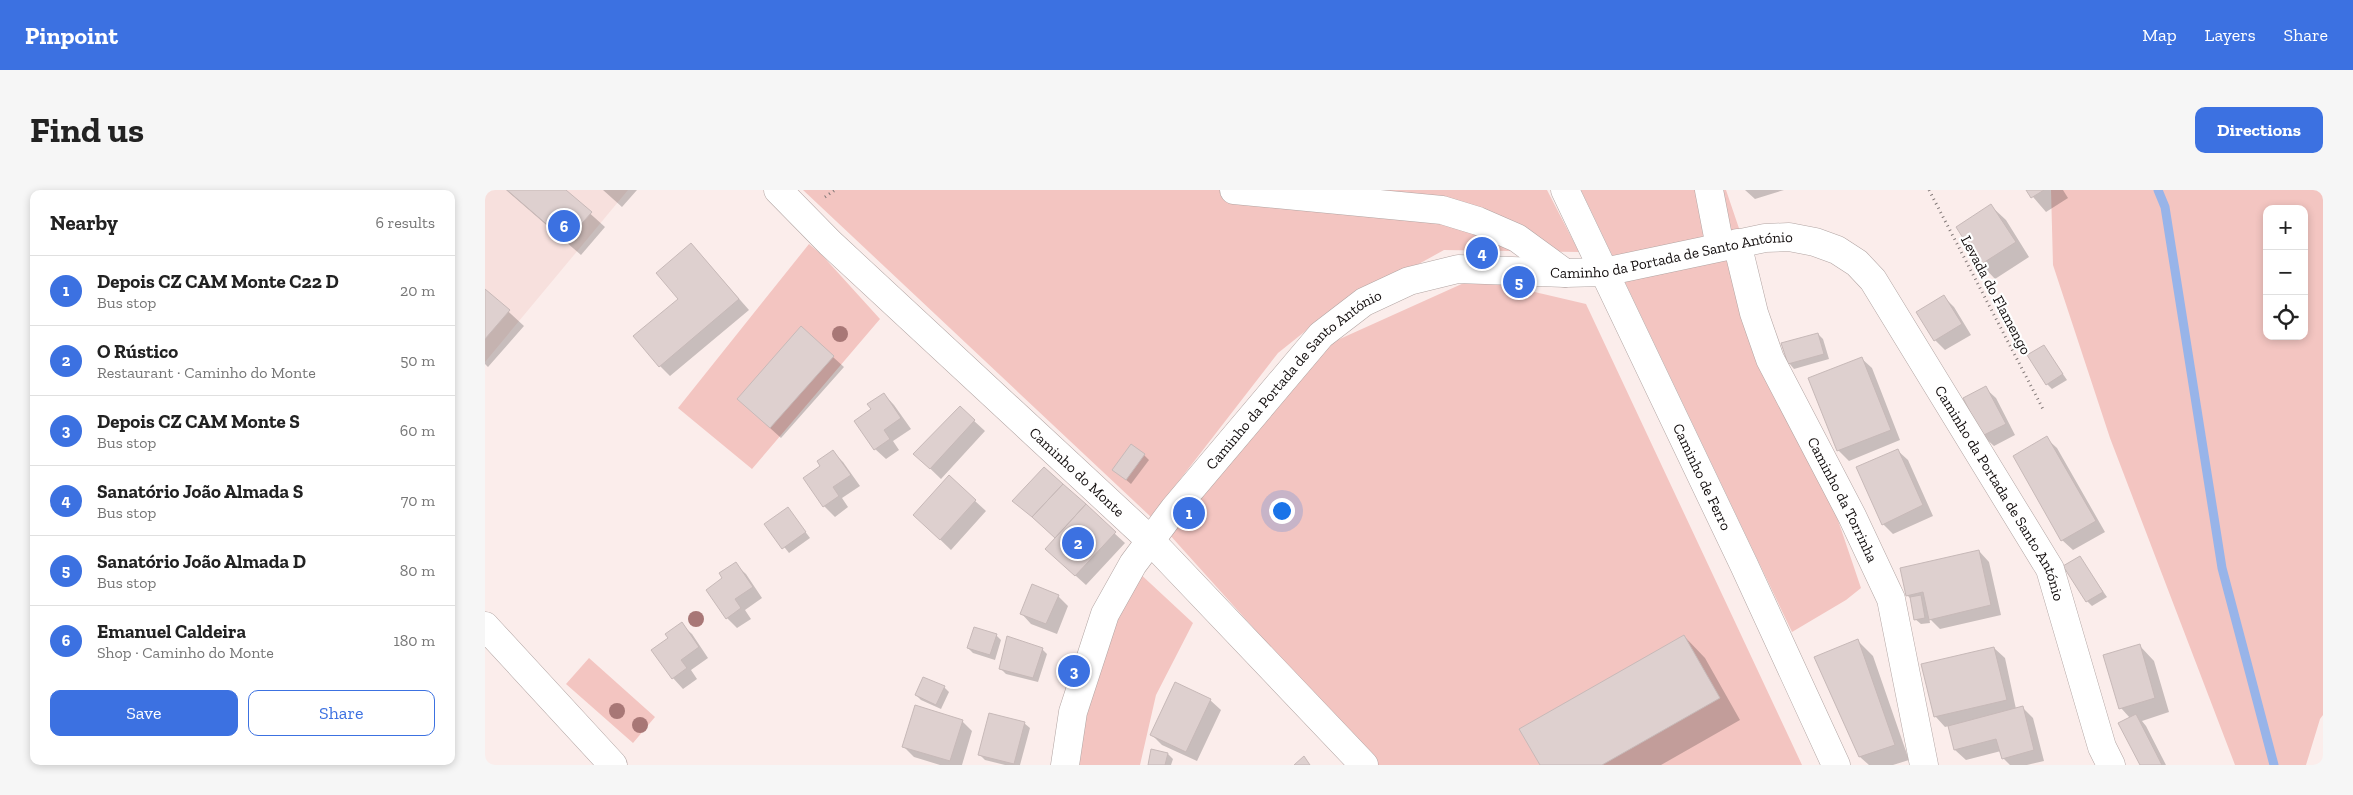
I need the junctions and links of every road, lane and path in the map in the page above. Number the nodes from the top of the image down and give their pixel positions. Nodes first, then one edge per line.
1 (778, 190) edge
2 (1234, 190) edge
3 (1565, 190) edge
4 (1709, 190) edge
5 (1929, 190) edge
6 (1728, 245) junction
7 (1604, 272) junction
8 (1565, 273) junction
9 (2044, 411) dead end
10 (1150, 540) junction
11 (485, 626) edge
12 (613, 765) edge
13 (1065, 765) edge
14 (1364, 765) edge
15 (1836, 765) edge
16 (1923, 765) edge
17 (2111, 765) edge

1 - 10 street, Caminho do Monte
2 - 8 street
3 - 7 street, Caminho de Ferro
4 - 6 street, Caminho da Torrinha
5 - 9 path, Levada do Flamengo
6 - 7 street, Caminho da Portada de Santo António
6 - 16 street, Caminho da Torrinha
6 - 17 street, Caminho da Portada de Santo António
7 - 8 street, Caminho da Portada de Santo António
7 - 15 street, Caminho de Ferro
8 - 10 street, Caminho da Portada de Santo António
10 - 13 street, Caminho da Portada de Santo António
10 - 14 street, Caminho do Monte
11 - 12 street

